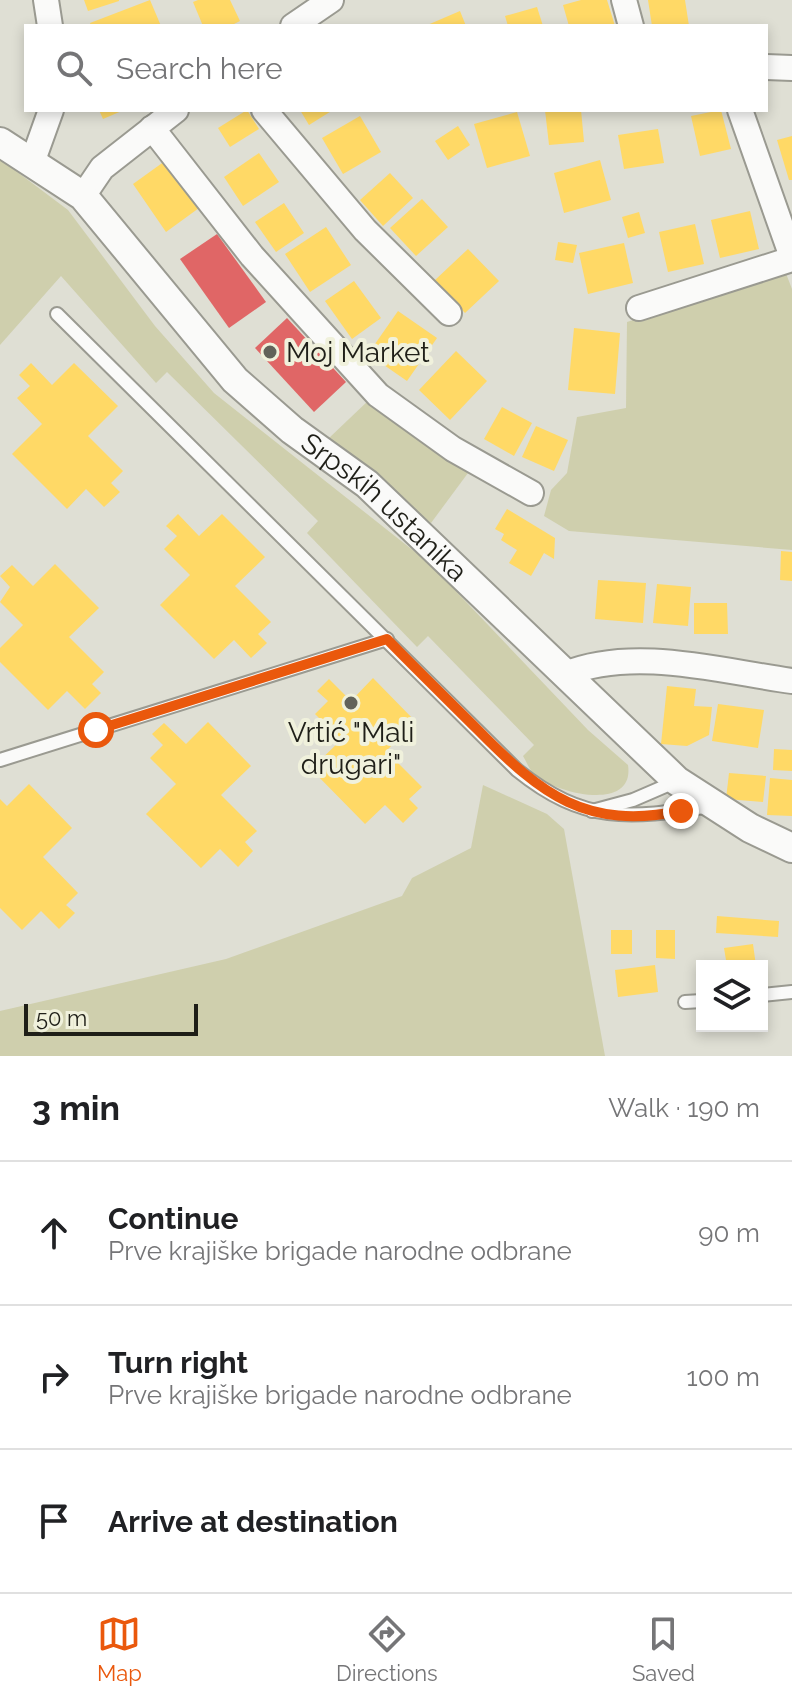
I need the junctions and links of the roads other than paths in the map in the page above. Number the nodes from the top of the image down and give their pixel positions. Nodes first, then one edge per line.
1 (46, 0) edge
2 (331, 0) edge
3 (624, 0) edge
4 (50, 24) edge
5 (296, 24) edge
6 (630, 24) edge
7 (768, 67) edge
8 (792, 68) edge
9 (50, 112) edge
10 (173, 112) edge
11 (266, 112) edge
12 (741, 112) edge
13 (152, 128) junction
14 (0, 142) edge
15 (32, 163) junction
16 (83, 196) junction
17 (792, 258) edge
18 (639, 308) dead end
19 (449, 313) dead end
20 (57, 314) dead end
21 (531, 493) dead end
22 (387, 639) junction
23 (565, 674) junction
24 (792, 681) edge
25 (0, 760) edge
26 (677, 781) junction
27 (712, 806) junction
28 (589, 811) junction
29 (792, 848) edge
30 (792, 992) edge
31 (768, 994) edge
32 (696, 1001) edge
33 (685, 1002) dead end

1 - 4 street
2 - 5 street
3 - 6 street
7 - 8 street
9 - 15 street
10 - 13 street
11 - 19 street
12 - 17 street
13 - 16 street
13 - 21 street
14 - 15 street, Srpskih ustanika
15 - 16 street, Srpskih ustanika
16 - 23 street, Srpskih ustanika
17 - 18 street
20 - 22 lane
22 - 25 lane
22 - 28 lane
23 - 24 street
23 - 26 street, Srpskih ustanika
26 - 27 street, Srpskih ustanika
26 - 28 lane
27 - 28 lane
27 - 29 street, Srpskih ustanika
30 - 31 lane
32 - 33 lane

